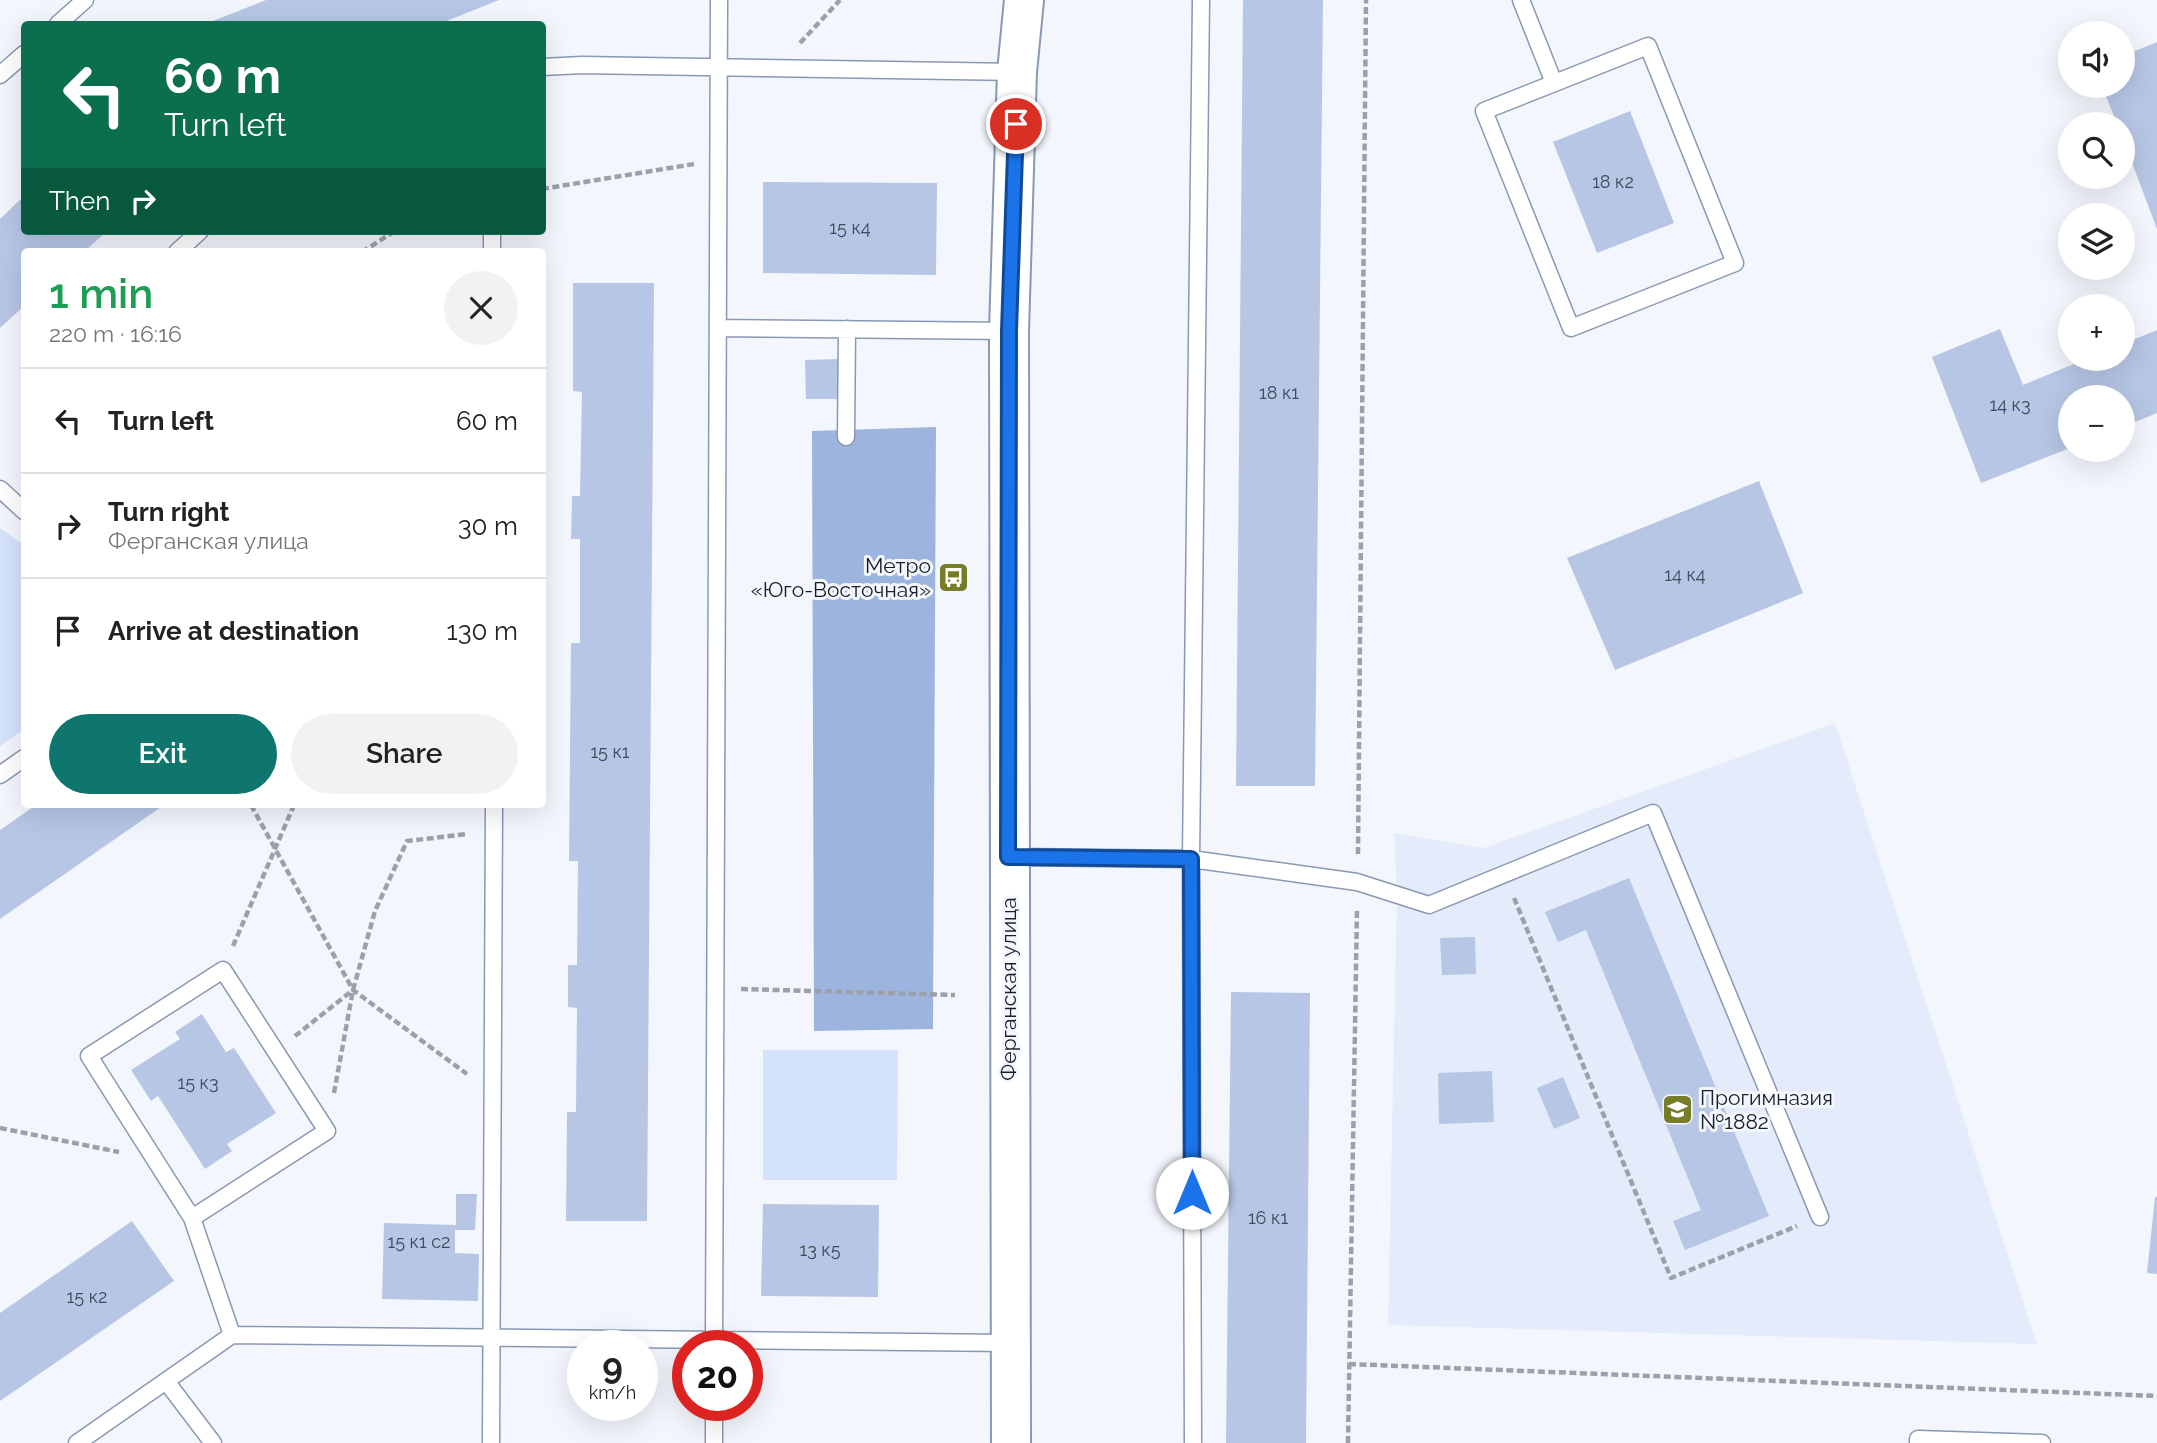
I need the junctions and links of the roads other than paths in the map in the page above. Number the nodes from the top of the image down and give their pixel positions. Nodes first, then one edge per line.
1 (85, 0) edge
2 (719, 0) edge
3 (1010, 0) edge
4 (1024, 0) edge
5 (1200, 0) edge
6 (1526, 1) edge
7 (61, 21) edge
8 (21, 57) edge
9 (546, 67) edge
10 (719, 67) junction
11 (1017, 72) junction
12 (0, 75) edge
13 (1554, 83) junction
14 (196, 235) edge
15 (181, 248) edge
16 (718, 328) junction
17 (847, 329) junction
18 (1009, 331) junction
19 (846, 437) dead end
20 (0, 489) edge
21 (21, 506) edge
22 (21, 760) edge
23 (0, 775) edge
24 (494, 808) edge
25 (1008, 857) junction
26 (1191, 859) junction
27 (1820, 1217) road end
28 (192, 1218) junction
29 (714, 1330) edge
30 (232, 1335) junction
31 (491, 1338) junction
32 (672, 1342) edge
33 (763, 1343) edge
34 (1011, 1343) junction
35 (166, 1381) junction
36 (714, 1421) edge
37 (77, 1443) edge
38 (213, 1443) edge
39 (491, 1443) edge
40 (714, 1443) edge
41 (1011, 1443) edge
42 (1193, 1443) edge
43 (1918, 1443) edge
44 (2042, 1443) edge

1 - 7 lane
2 - 10 lane
3 - 11 street, Ферганская улица
4 - 11 street, Ферганская улица
5 - 26 lane
6 - 13 lane
8 - 12 lane
9 - 10 lane
10 - 11 lane
10 - 16 lane
11 - 18 street, Ферганская улица
13 - 13 lane
14 - 15 lane
16 - 17 lane
16 - 29 lane
17 - 18 lane
17 - 19 lane
18 - 25 street, Ферганская улица
20 - 21 lane
22 - 23 lane
24 - 31 lane
25 - 26 lane
25 - 34 street, Ферганская улица
26 - 27 lane
26 - 42 lane
28 - 28 lane
28 - 30 lane
30 - 31 lane
30 - 35 lane
31 - 32 lane
31 - 39 lane
33 - 34 lane
34 - 41 street, Ферганская улица
35 - 37 lane
35 - 38 lane
36 - 40 lane
43 - 44 lane

